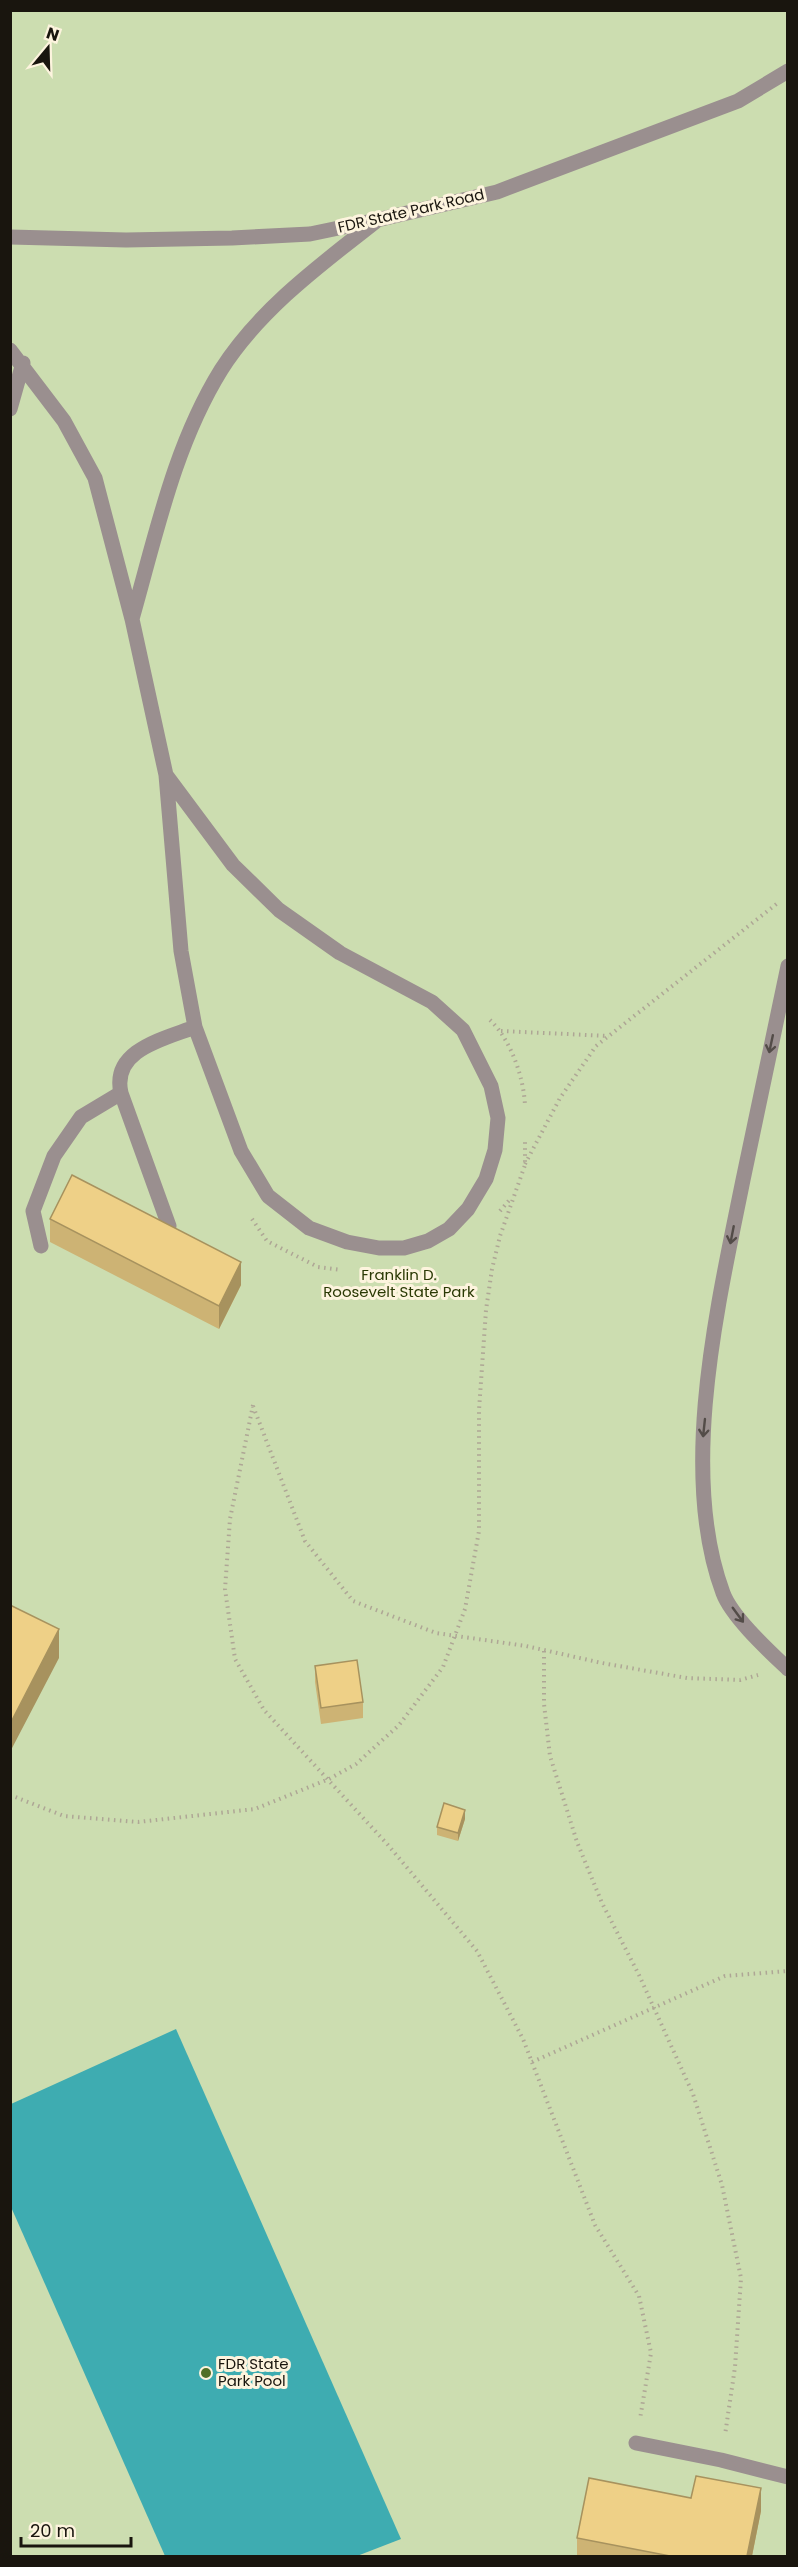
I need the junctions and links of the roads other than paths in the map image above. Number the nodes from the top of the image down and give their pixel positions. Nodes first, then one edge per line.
1 (788, 71) edge
2 (377, 220) junction
3 (10, 237) edge
4 (10, 350) edge
5 (23, 363) junction
6 (10, 409) edge
7 (132, 619) junction
8 (166, 775) junction
9 (788, 966) edge
10 (195, 1027) junction
11 (121, 1093) junction
12 (169, 1226) edge
13 (41, 1246) dead end
14 (788, 1669) edge
15 (636, 2443) road end
16 (788, 2477) edge

1 - 2 lane, FDR State Park Road
2 - 3 lane, FDR State Park Road
2 - 7 lane
4 - 5 lane
5 - 6 lane
5 - 7 lane
7 - 8 lane
8 - 10 lane
8 - 10 lane
9 -> 14 lane
10 - 11 lane
11 - 12 lane
11 - 13 lane
15 - 16 lane

